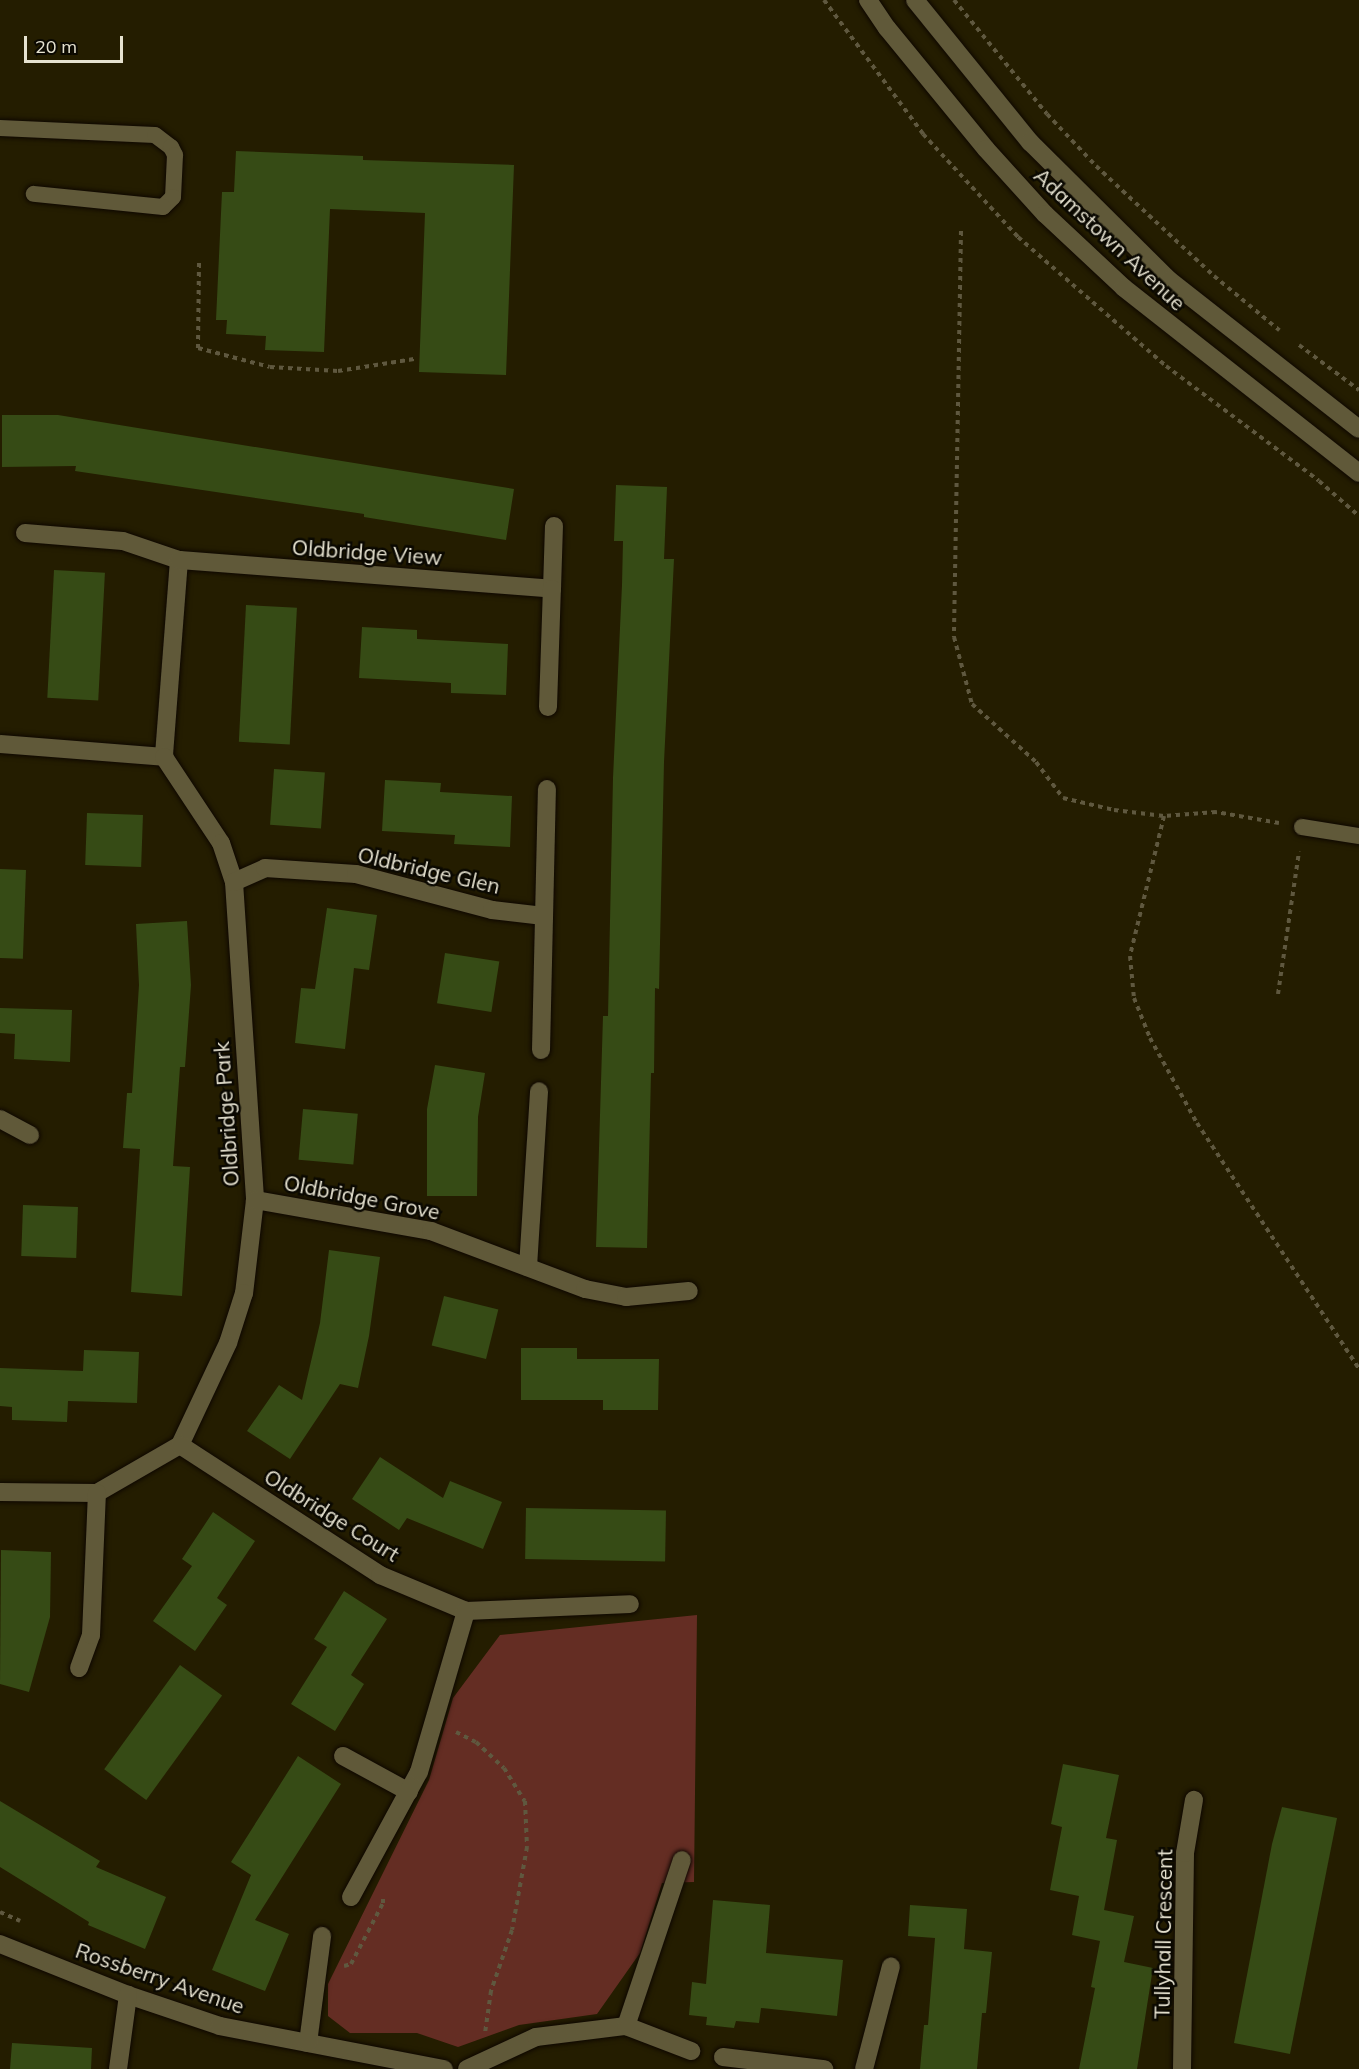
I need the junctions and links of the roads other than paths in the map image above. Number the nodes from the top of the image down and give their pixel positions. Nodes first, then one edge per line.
1 (868, 0) edge
2 (915, 0) edge
3 (0, 128) edge
4 (34, 194) dead end
5 (1359, 429) edge
6 (1359, 473) edge
7 (554, 526) dead end
8 (25, 533) dead end
9 (179, 560) junction
10 (552, 589) junction
11 (548, 707) dead end
12 (0, 744) edge
13 (164, 757) junction
14 (548, 789) dead end
15 (1302, 827) road end
16 (1359, 836) edge
17 (234, 882) junction
18 (544, 916) junction
19 (541, 1050) dead end
20 (539, 1091) dead end
21 (0, 1119) edge
22 (30, 1134) dead end
23 (255, 1200) junction
24 (528, 1267) junction
25 (688, 1291) dead end
26 (180, 1445) junction
27 (0, 1492) edge
28 (97, 1493) junction
29 (630, 1605) dead end
30 (466, 1611) junction
31 (79, 1668) dead end
32 (343, 1756) dead end
33 (409, 1791) junction
34 (1194, 1800) dead end
35 (682, 1860) dead end
36 (351, 1896) dead end
37 (322, 1936) dead end
38 (0, 1944) edge
39 (891, 1966) dead end
40 (128, 1995) junction
41 (626, 2026) junction
42 (308, 2043) junction
43 (691, 2051) dead end
44 (723, 2057) dead end
45 (473, 2066) edge
46 (118, 2069) edge
47 (444, 2069) edge
48 (824, 2069) edge
49 (864, 2069) edge
50 (1182, 2069) edge

1 - 6 street, Adamstown Avenue
2 - 5 street, Adamstown Avenue
3 - 4 lane
7 - 10 street
8 - 9 street, Oldbridge View
9 - 10 street, Oldbridge View
9 - 13 street
10 - 11 street
12 - 13 street
13 - 17 street, Oldbridge Park
14 - 18 street
15 - 16 lane
17 - 18 street, Oldbridge Glen
17 - 23 street, Oldbridge Park
18 - 19 street
20 - 24 street
21 - 22 street
23 - 24 street, Oldbridge Grove
23 - 26 street, Oldbridge Park
24 - 25 street, Oldbridge Grove
26 - 28 street
26 - 30 street, Oldbridge Court
27 - 28 street
28 - 31 street
29 - 30 street, Oldbridge Court
30 - 33 street
32 - 33 street
33 - 36 street
34 - 50 street, Tullyhall Crescent
35 - 41 street
37 - 42 street
38 - 40 street, Rossberry Avenue
39 - 49 street
40 - 42 street, Rossberry Avenue
40 - 46 street
41 - 43 street
41 - 45 street
42 - 47 street, Rossberry Avenue
44 - 48 street

